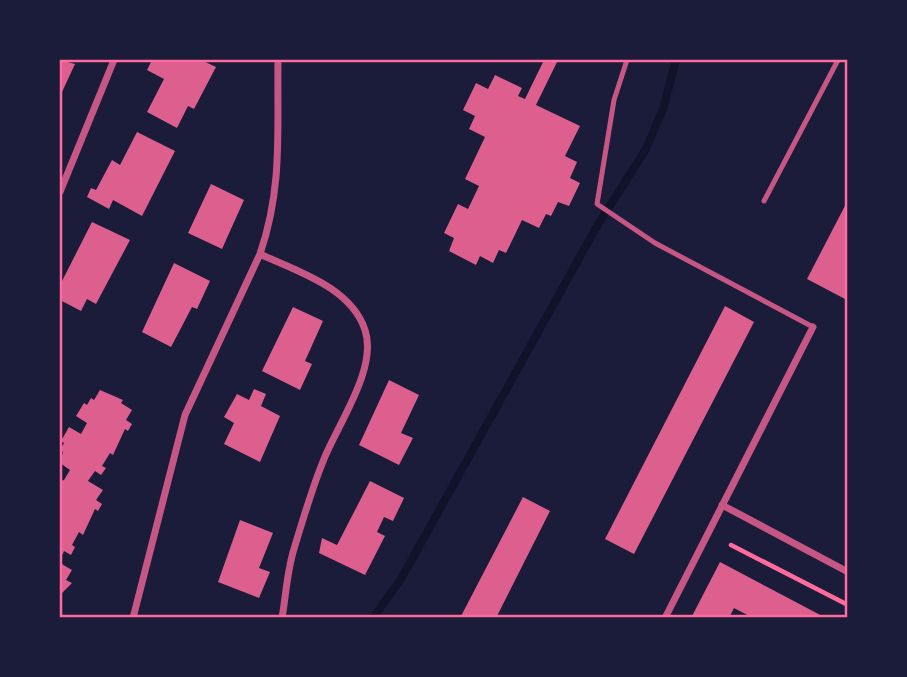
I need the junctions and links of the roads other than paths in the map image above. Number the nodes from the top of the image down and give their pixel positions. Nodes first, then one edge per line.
1 (114, 60) edge
2 (278, 60) edge
3 (627, 60) edge
4 (838, 60) edge
5 (60, 192) edge
6 (764, 201) dead end
7 (260, 254) junction
8 (813, 327) joint
9 (722, 505) junction
10 (848, 572) edge
11 (133, 618) edge
12 (282, 618) edge
13 (665, 618) edge

1 - 5 street
2 - 7 street
3 - 8 lane
4 - 6 lane
7 - 11 street
7 - 12 street
8 - 9 street
9 - 10 street
9 - 13 street

